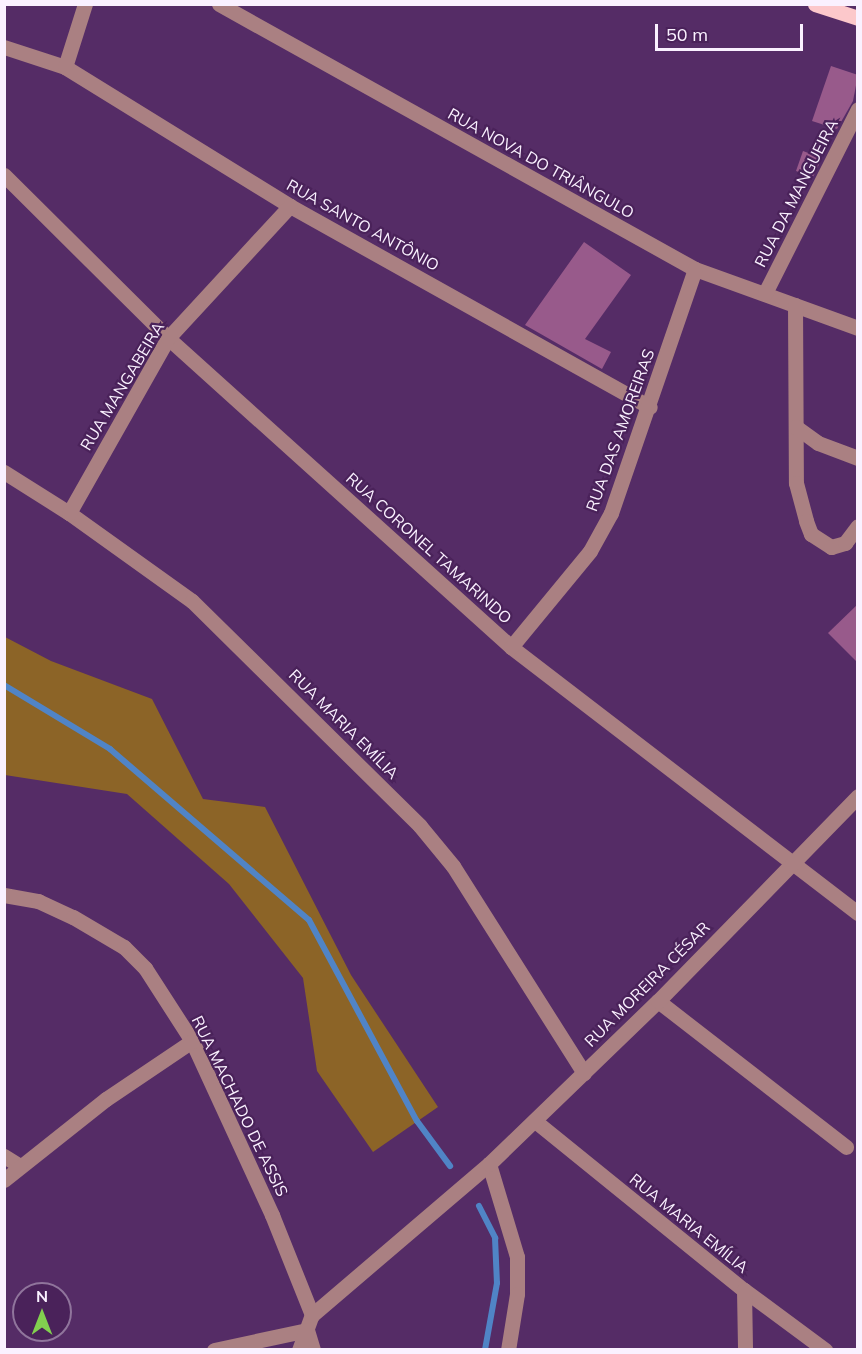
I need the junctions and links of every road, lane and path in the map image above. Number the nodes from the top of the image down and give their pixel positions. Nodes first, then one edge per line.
1 (85, 4) edge
2 (219, 4) edge
3 (815, 4) edge
4 (858, 18) edge
5 (4, 47) edge
6 (65, 67) junction
7 (858, 109) edge
8 (4, 176) edge
9 (290, 206) junction
10 (695, 269) junction
11 (765, 293) junction
12 (795, 305) junction
13 (858, 328) edge
14 (168, 338) junction
15 (650, 407) junction
16 (796, 427) junction
17 (858, 458) edge
18 (4, 472) edge
19 (69, 513) junction
20 (858, 526) edge
21 (511, 647) junction
22 (858, 796) edge
23 (793, 862) junction
24 (4, 895) edge
25 (858, 913) edge
26 (658, 1001) junction
27 (192, 1041) junction
28 (584, 1073) junction
29 (535, 1121) junction
30 (846, 1147) dead end
31 (4, 1156) edge
32 (489, 1164) junction
33 (20, 1166) junction
34 (4, 1180) edge
35 (744, 1290) junction
36 (312, 1315) junction
37 (307, 1330) junction
38 (214, 1350) edge
39 (299, 1350) edge
40 (313, 1350) edge
41 (508, 1350) edge
42 (745, 1350) edge
43 (825, 1350) edge

1 - 6 street
2 - 10 street, RUA NOVA DO TRIÂNGULO
3 - 4 main road
5 - 6 street, RUA SANTO ANTÔNIO
6 - 9 street, RUA SANTO ANTÔNIO
7 - 11 street, RUA DA MANGUEIRA
8 - 14 street, RUA CORONEL TAMARINDO
9 - 14 street, RUA MANGABEIRA
9 - 15 street, RUA SANTO ANTÔNIO
10 - 11 street, RUA NOVA DO TRIÂNGULO
10 - 15 street, RUA DAS AMOREIRAS
11 - 12 street, RUA NOVA DO TRIÂNGULO
12 - 13 street, RUA NOVA DO TRIÂNGULO
12 - 16 street
14 - 19 street, RUA MANGABEIRA
14 - 21 street, RUA CORONEL TAMARINDO
15 - 21 street, RUA DAS AMOREIRAS
16 - 17 street
16 - 20 street
18 - 19 street, RUA MARIA EMÍLIA
19 - 28 street, RUA MARIA EMÍLIA
21 - 23 street, RUA CORONEL TAMARINDO
22 - 23 street, RUA MOREIRA CÉSAR
23 - 25 street, RUA CORONEL TAMARINDO
23 - 26 street, RUA MOREIRA CÉSAR
24 - 27 street, RUA MACHADO DE ASSIS
26 - 28 street, RUA MOREIRA CÉSAR
26 - 30 street
27 - 33 street
27 - 36 street, RUA MACHADO DE ASSIS
28 - 29 street, RUA MOREIRA CÉSAR
29 - 32 street, RUA MOREIRA CÉSAR
29 - 35 street, RUA MARIA EMÍLIA
31 - 33 street
32 - 36 street, RUA MOREIRA CÉSAR
32 - 41 street
33 - 34 street
35 - 42 street
35 - 43 street, RUA MARIA EMÍLIA
36 - 37 street
37 - 38 street
37 - 39 street
37 - 40 street

